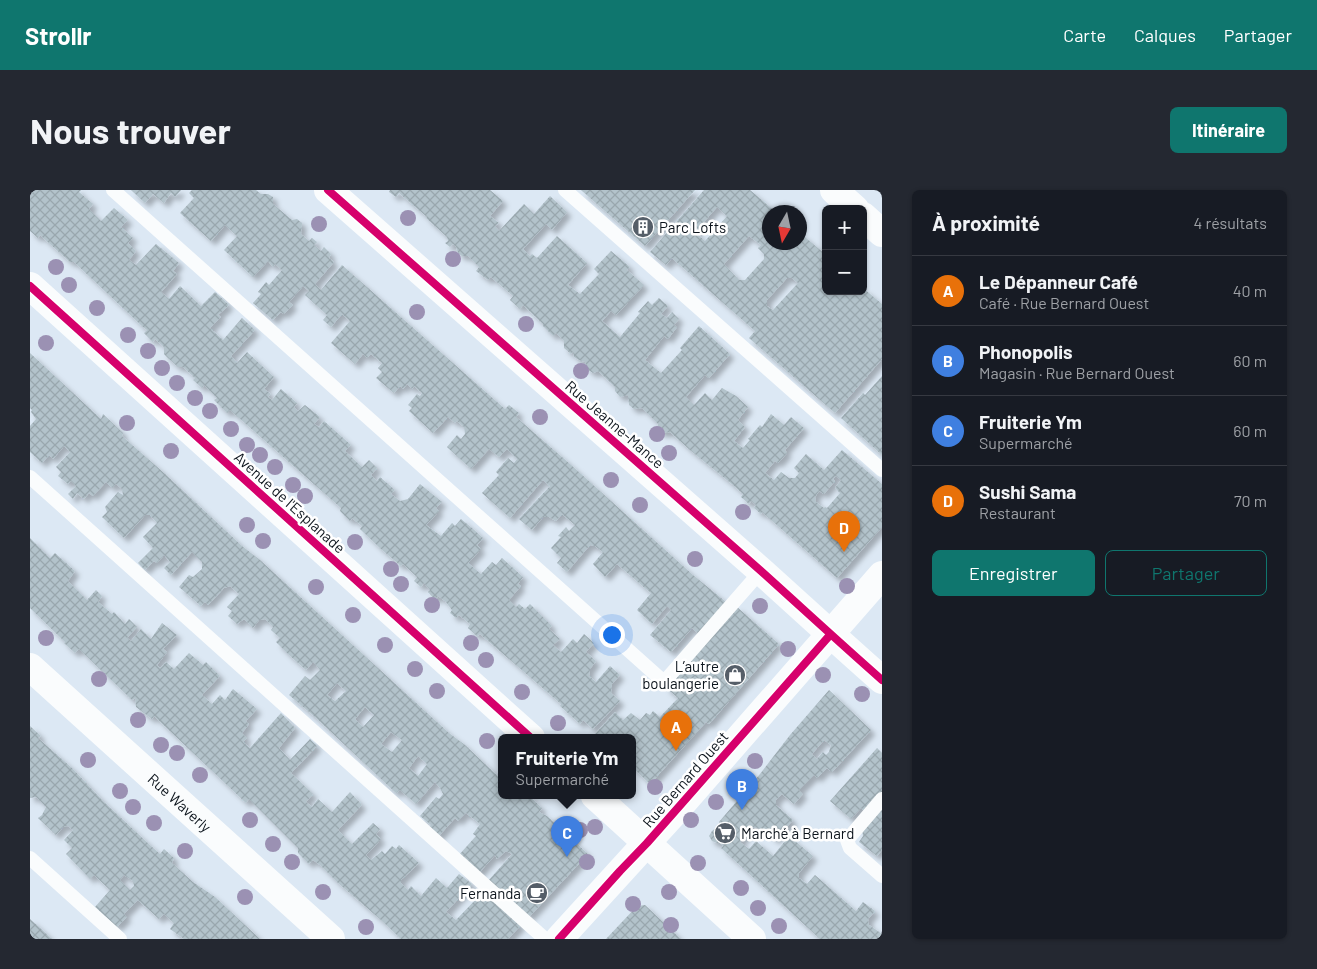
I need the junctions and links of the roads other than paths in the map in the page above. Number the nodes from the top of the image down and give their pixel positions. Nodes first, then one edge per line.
1 (113, 190) edge
2 (328, 190) edge
3 (565, 190) edge
4 (834, 190) edge
5 (851, 205) edge
6 (867, 219) edge
7 (882, 232) edge
8 (30, 286) edge
9 (882, 470) edge
10 (30, 477) edge
11 (761, 570) junction
12 (882, 575) edge
13 (830, 635) junction
14 (30, 666) edge
15 (882, 680) edge
16 (527, 734) edge
17 (598, 799) edge
18 (882, 799) edge
19 (647, 843) junction
20 (30, 858) edge
21 (882, 876) edge
22 (120, 939) edge
23 (331, 939) edge
24 (545, 939) edge
25 (559, 939) edge
26 (752, 939) edge

1 - 11 lane
2 - 11 street, Rue Jeanne-Mance
3 - 9 lane
4 - 5 street
6 - 7 street
8 - 16 street, Avenue de l'Esplanade
10 - 24 lane
11 - 13 street, Rue Jeanne-Mance
12 - 13 street, Rue Bernard Ouest
13 - 15 street, Rue Jeanne-Mance
13 - 19 street, Rue Bernard Ouest
14 - 23 street, Rue Waverly
17 - 19 street
18 - 21 lane
19 - 25 street, Rue Bernard Ouest
19 - 26 street
20 - 22 lane

